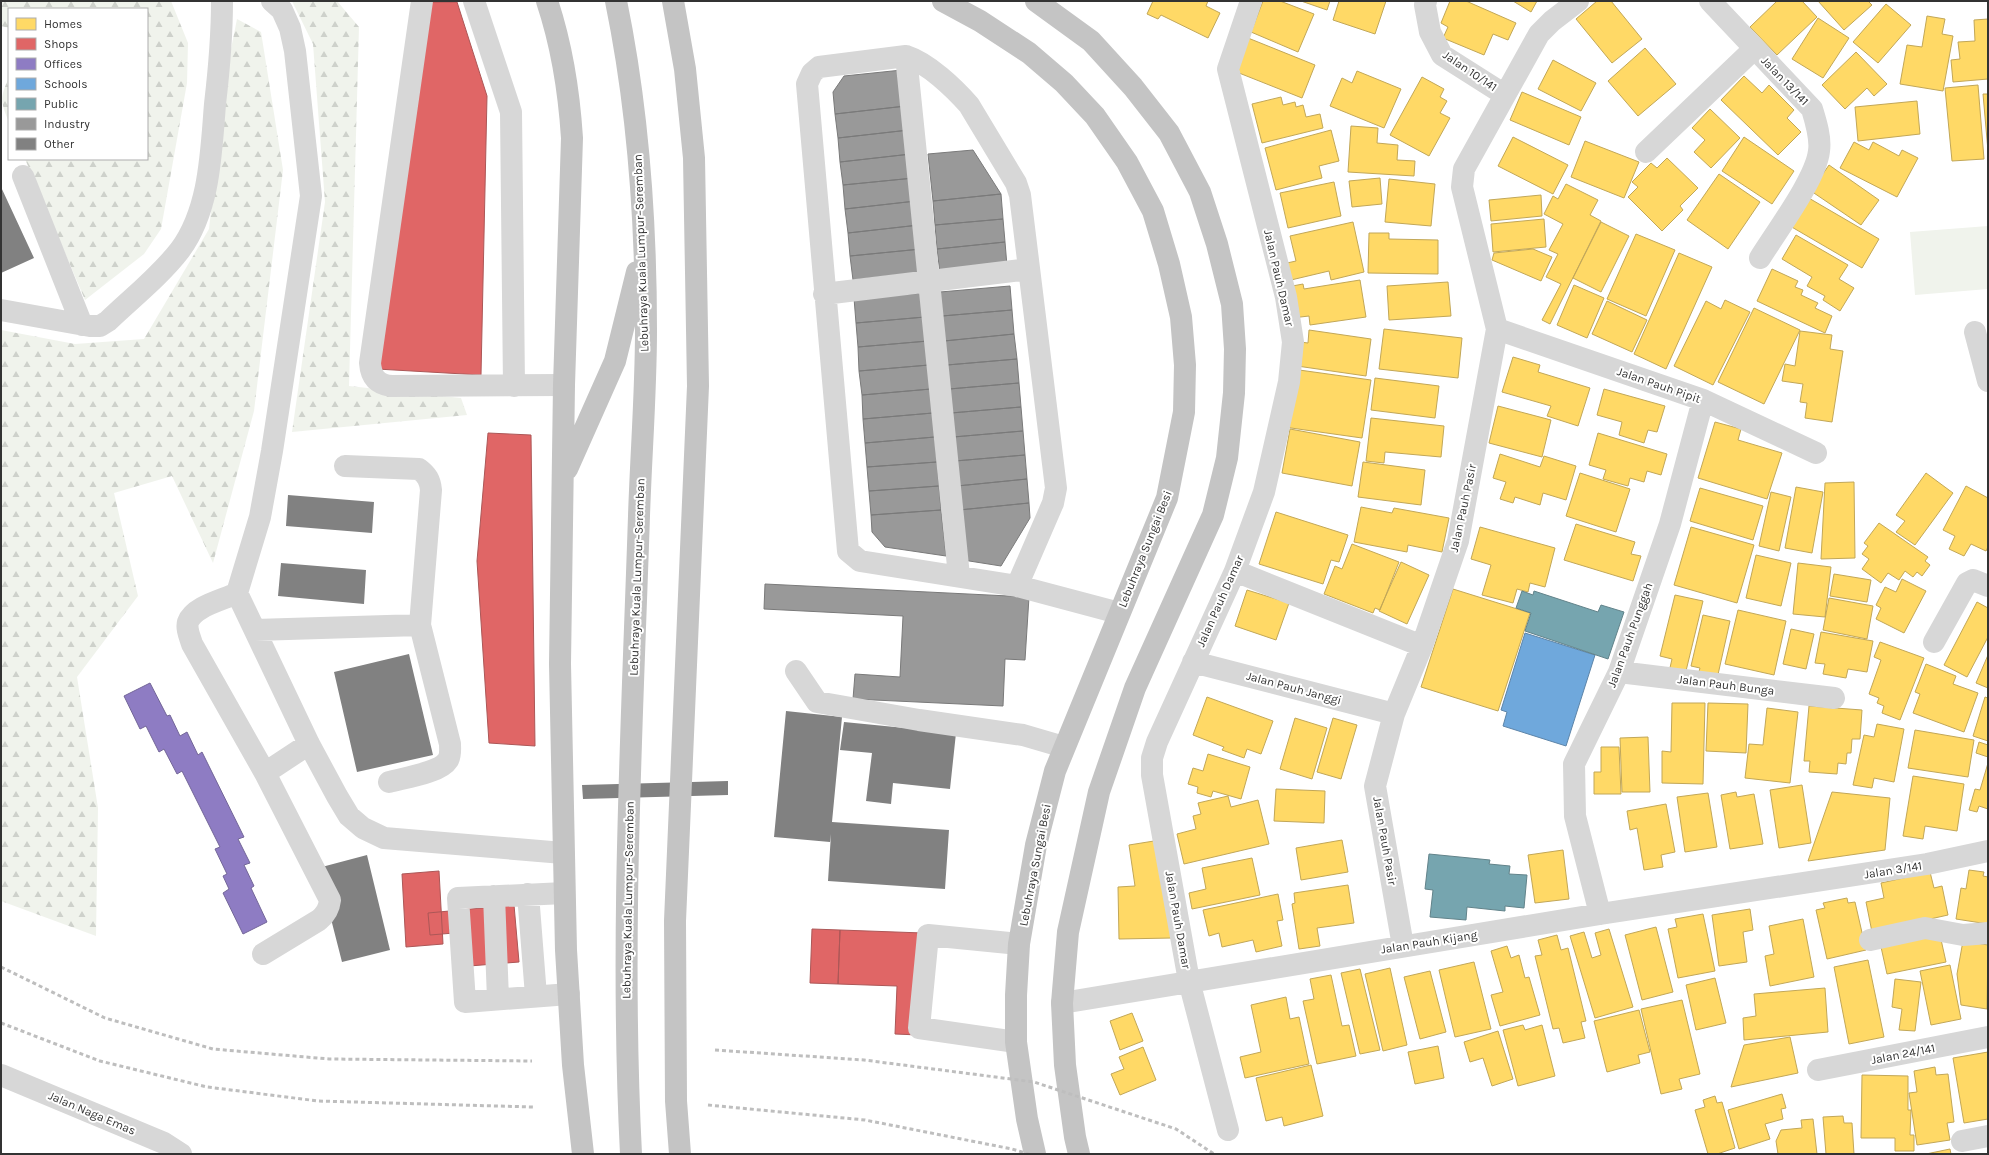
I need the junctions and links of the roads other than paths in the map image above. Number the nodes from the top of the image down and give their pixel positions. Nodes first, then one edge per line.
1 (222, 1) edge
2 (272, 1) edge
3 (422, 1) edge
4 (474, 1) edge
5 (547, 1) edge
6 (616, 1) edge
7 (673, 1) edge
8 (943, 1) edge
9 (1036, 1) edge
10 (1251, 1) edge
11 (1426, 1) edge
12 (1578, 1) edge
13 (1710, 1) edge
14 (1754, 49) junction
15 (906, 56) junction
16 (1505, 95) junction
17 (1646, 152) dead end
18 (23, 176) dead end
19 (643, 246) junction
20 (1760, 258) dead end
21 (1029, 269) junction
22 (929, 282) junction
23 (824, 294) junction
24 (1, 310) edge
25 (82, 325) junction
26 (1496, 328) junction
27 (1975, 332) dead end
28 (1988, 381) edge
29 (564, 385) junction
30 (514, 386) junction
31 (1703, 400) junction
32 (1816, 453) dead end
33 (345, 466) dead end
34 (564, 478) junction
35 (1235, 571) junction
36 (959, 576) junction
37 (1017, 586) junction
38 (1988, 586) edge
39 (237, 593) junction
40 (1119, 613) junction
41 (420, 625) junction
42 (255, 630) junction
43 (1934, 642) dead end
44 (1422, 646) junction
45 (1193, 662) junction
46 (796, 671) dead end
47 (1619, 672) junction
48 (1834, 698) dead end
49 (1394, 714) junction
50 (308, 744) junction
51 (1064, 747) junction
52 (265, 773) junction
53 (389, 782) dead end
54 (1988, 851) edge
55 (563, 853) junction
56 (1797, 884) joint
57 (564, 892) junction
58 (528, 894) junction
59 (494, 896) junction
60 (1600, 914) junction
61 (1988, 933) edge
62 (1870, 940) dead end
63 (1019, 944) junction
64 (1403, 946) junction
65 (263, 954) dead end
66 (1189, 981) junction
67 (568, 994) junction
68 (536, 996) junction
69 (498, 999) junction
70 (1062, 1003) junction
71 (1988, 1038) edge
72 (1016, 1042) junction
73 (1818, 1070) dead end
74 (1, 1075) edge
75 (1228, 1130) dead end
76 (1988, 1136) edge
77 (1962, 1141) dead end
78 (182, 1154) edge
79 (583, 1154) edge
80 (631, 1154) edge
81 (680, 1154) edge
82 (1035, 1154) edge
83 (1079, 1154) edge

1 - 25 street
2 - 39 street
3 - 30 street
4 - 30 street
5 - 29 highway
6 - 19 highway, Lebuhraya Kuala Lumpur–Seremban
7 - 81 highway
8 - 40 highway, Lebuhraya Sungai Besi
9 - 70 highway
10 - 35 street, Jalan Pauh Damar
11 - 16 street, Jalan 10/141
12 - 16 street, Jalan Pauh Pasir
13 - 14 street, Jalan 13/141
14 - 17 street
14 - 20 street, Jalan 13/141
15 - 21 street
15 - 22 street
15 - 23 street
16 - 26 street, Jalan Pauh Pasir
18 - 25 street
19 - 34 highway
19 - 80 highway, Lebuhraya Kuala Lumpur–Seremban
21 - 22 street
21 - 37 street
22 - 23 street
22 - 36 street
23 - 36 street
24 - 25 street
26 - 31 street, Jalan Pauh Pipit
26 - 44 street, Jalan Pauh Pasir
27 - 28 street
29 - 30 street
29 - 34 highway
31 - 32 street, Jalan Pauh Pipit
31 - 47 street, Jalan Pauh Punggah
33 - 41 street
34 - 55 highway
35 - 44 street
35 - 45 street, Jalan Pauh Damar
36 - 37 street
37 - 40 street
38 - 43 street
39 - 42 street
39 - 52 street
40 - 51 highway, Lebuhraya Sungai Besi
41 - 42 street
41 - 53 street
42 - 50 street
44 - 49 street, Jalan Pauh Pasir
45 - 49 street, Jalan Pauh Janggi
45 - 66 street, Jalan Pauh Damar
46 - 51 street
47 - 48 street, Jalan Pauh Bunga
47 - 60 street, Jalan Pauh Punggah
49 - 64 street, Jalan Pauh Pasir
50 - 52 street
50 - 55 street
51 - 63 highway, Lebuhraya Sungai Besi
52 - 65 street
54 - 56 street, Jalan 3/141
55 - 57 highway
56 - 60 street, Jalan Pauh Kijang
57 - 58 street
57 - 67 highway
58 - 59 street
58 - 68 street
59 - 69 street
59 - 69 street
60 - 64 street, Jalan Pauh Kijang
61 - 62 street
63 - 72 highway, Lebuhraya Sungai Besi
63 - 72 street
64 - 66 street, Jalan Pauh Kijang
66 - 70 street, Jalan Pauh Kijang
66 - 75 street, Jalan Pauh Damar
67 - 68 street
67 - 79 highway
68 - 69 street
70 - 83 highway
71 - 73 street, Jalan 24/141
72 - 82 highway, Lebuhraya Sungai Besi
74 - 78 street, Jalan Naga Emas
76 - 77 street

